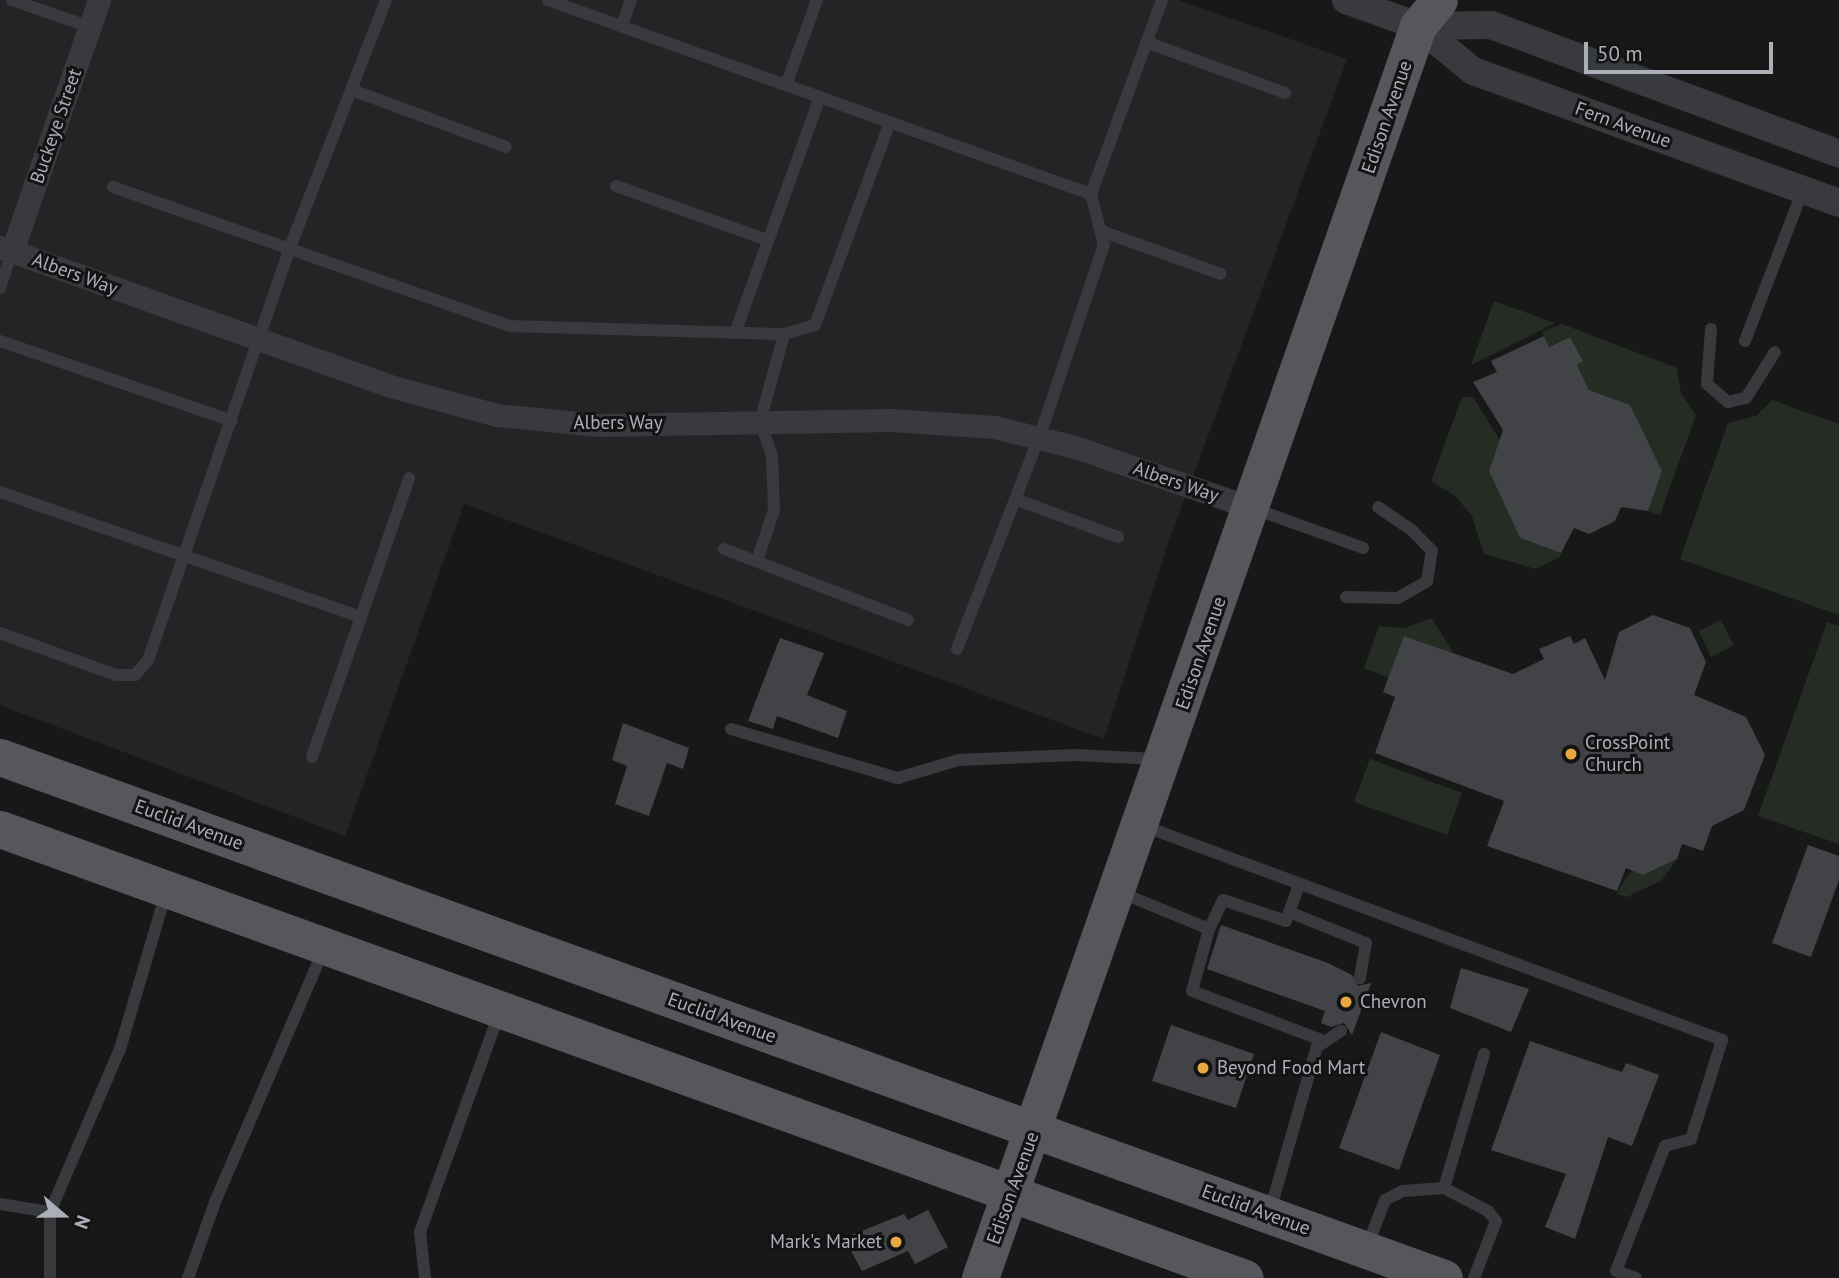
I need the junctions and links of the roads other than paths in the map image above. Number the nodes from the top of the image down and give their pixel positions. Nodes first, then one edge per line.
1 (12, 0) edge
2 (99, 0) edge
3 (386, 0) edge
4 (548, 0) edge
5 (631, 0) edge
6 (817, 0) edge
7 (1162, 0) edge
8 (1346, 0) edge
9 (1424, 9) edge
10 (622, 26) junction
11 (90, 27) junction
12 (1146, 42) junction
13 (786, 85) junction
14 (352, 90) junction
15 (1285, 93) dead end
16 (820, 97) junction
17 (890, 122) junction
18 (506, 147) dead end
19 (1839, 154) edge
20 (615, 186) dead end
21 (113, 187) dead end
22 (1803, 190) junction
23 (1091, 194) junction
24 (1839, 203) edge
25 (1101, 230) junction
26 (767, 240) junction
27 (6, 249) edge
28 (289, 250) junction
29 (1221, 274) dead end
30 (0, 288) edge
31 (1711, 329) dead end
32 (735, 333) junction
33 (785, 334) junction
34 (260, 340) junction
35 (0, 341) edge
36 (1745, 341) dead end
37 (1775, 352) dead end
38 (232, 421) junction
39 (760, 422) junction
40 (1039, 438) junction
41 (409, 478) dead end
42 (0, 492) edge
43 (1015, 499) junction
44 (1378, 507) dead end
45 (1252, 508) junction
46 (1118, 537) dead end
47 (1363, 548) dead end
48 (724, 549) dead end
49 (185, 555) junction
50 (757, 561) junction
51 (1346, 597) dead end
52 (361, 617) junction
53 (908, 620) dead end
54 (0, 633) edge
55 (957, 649) dead end
56 (731, 729) dead end
57 (0, 757) edge
58 (312, 757) dead end
59 (1164, 759) junction
60 (1141, 825) junction
61 (0, 829) edge
62 (1299, 884) junction
63 (167, 890) junction
64 (1118, 891) junction
65 (1289, 912) junction
66 (1209, 929) junction
67 (325, 947) junction
68 (1360, 978) dead end
69 (501, 1010) junction
70 (1341, 1031) dead end
71 (1317, 1047) junction
72 (1484, 1054) dead end
73 (1034, 1130) junction
74 (1444, 1188) junction
75 (1010, 1193) junction
76 (0, 1204) edge
77 (50, 1212) junction
78 (1269, 1215) junction
79 (1366, 1250) junction
80 (50, 1278) edge
81 (188, 1278) edge
82 (425, 1278) edge
83 (980, 1278) edge
84 (1245, 1278) edge
85 (1444, 1278) edge
86 (1474, 1278) edge
87 (1636, 1278) edge

1 - 11 lane
2 - 11 street, Buckeye Street
3 - 14 lane
4 - 10 lane
5 - 10 lane
6 - 13 lane
7 - 12 lane
8 - 9 street, Fern Avenue
9 - 19 street, Fern Avenue
9 - 22 street, Fern Avenue
9 - 45 main road, Edison Avenue
10 - 13 lane
11 - 27 street, Buckeye Street
12 - 15 lane
12 - 23 lane
13 - 16 lane
14 - 18 lane
14 - 28 lane
16 - 17 lane
16 - 26 lane
17 - 23 lane
17 - 33 lane
20 - 26 lane
21 - 28 lane
22 - 24 street, Fern Avenue
22 - 36 lane
23 - 25 lane
25 - 29 lane
25 - 40 lane
26 - 32 lane
27 - 30 lane
27 - 34 street, Albers Way
28 - 32 lane
28 - 34 lane
31 - 37 lane
32 - 33 lane
33 - 39 lane
34 - 38 lane
34 - 39 street, Albers Way
35 - 38 lane
38 - 49 lane
39 - 40 street, Albers Way
39 - 50 lane
40 - 43 lane
40 - 45 street, Albers Way
41 - 52 lane
42 - 49 lane
43 - 46 lane
43 - 55 lane
44 - 51 lane
45 - 47 lane
45 - 59 main road, Edison Avenue
48 - 50 lane
49 - 52 lane
49 - 54 lane
50 - 53 lane
52 - 58 lane
56 - 59 lane
57 - 73 main road, Euclid Avenue
59 - 60 main road, Edison Avenue
60 - 62 lane
60 - 64 main road, Edison Avenue
61 - 63 main road
62 - 65 lane
62 - 87 lane
63 - 67 main road
63 - 77 lane
64 - 66 lane
64 - 73 main road, Edison Avenue
65 - 66 lane
65 - 68 lane
66 - 71 lane
67 - 69 main road
67 - 81 lane
69 - 75 main road
69 - 82 lane
70 - 71 lane
71 - 78 lane
72 - 74 lane
73 - 75 main road, Edison Avenue
73 - 78 main road, Euclid Avenue
74 - 79 lane
74 - 86 lane
75 - 83 main road, Edison Avenue
75 - 84 main road
76 - 77 lane
77 - 80 lane
78 - 79 main road, Euclid Avenue
79 - 85 main road, Euclid Avenue

